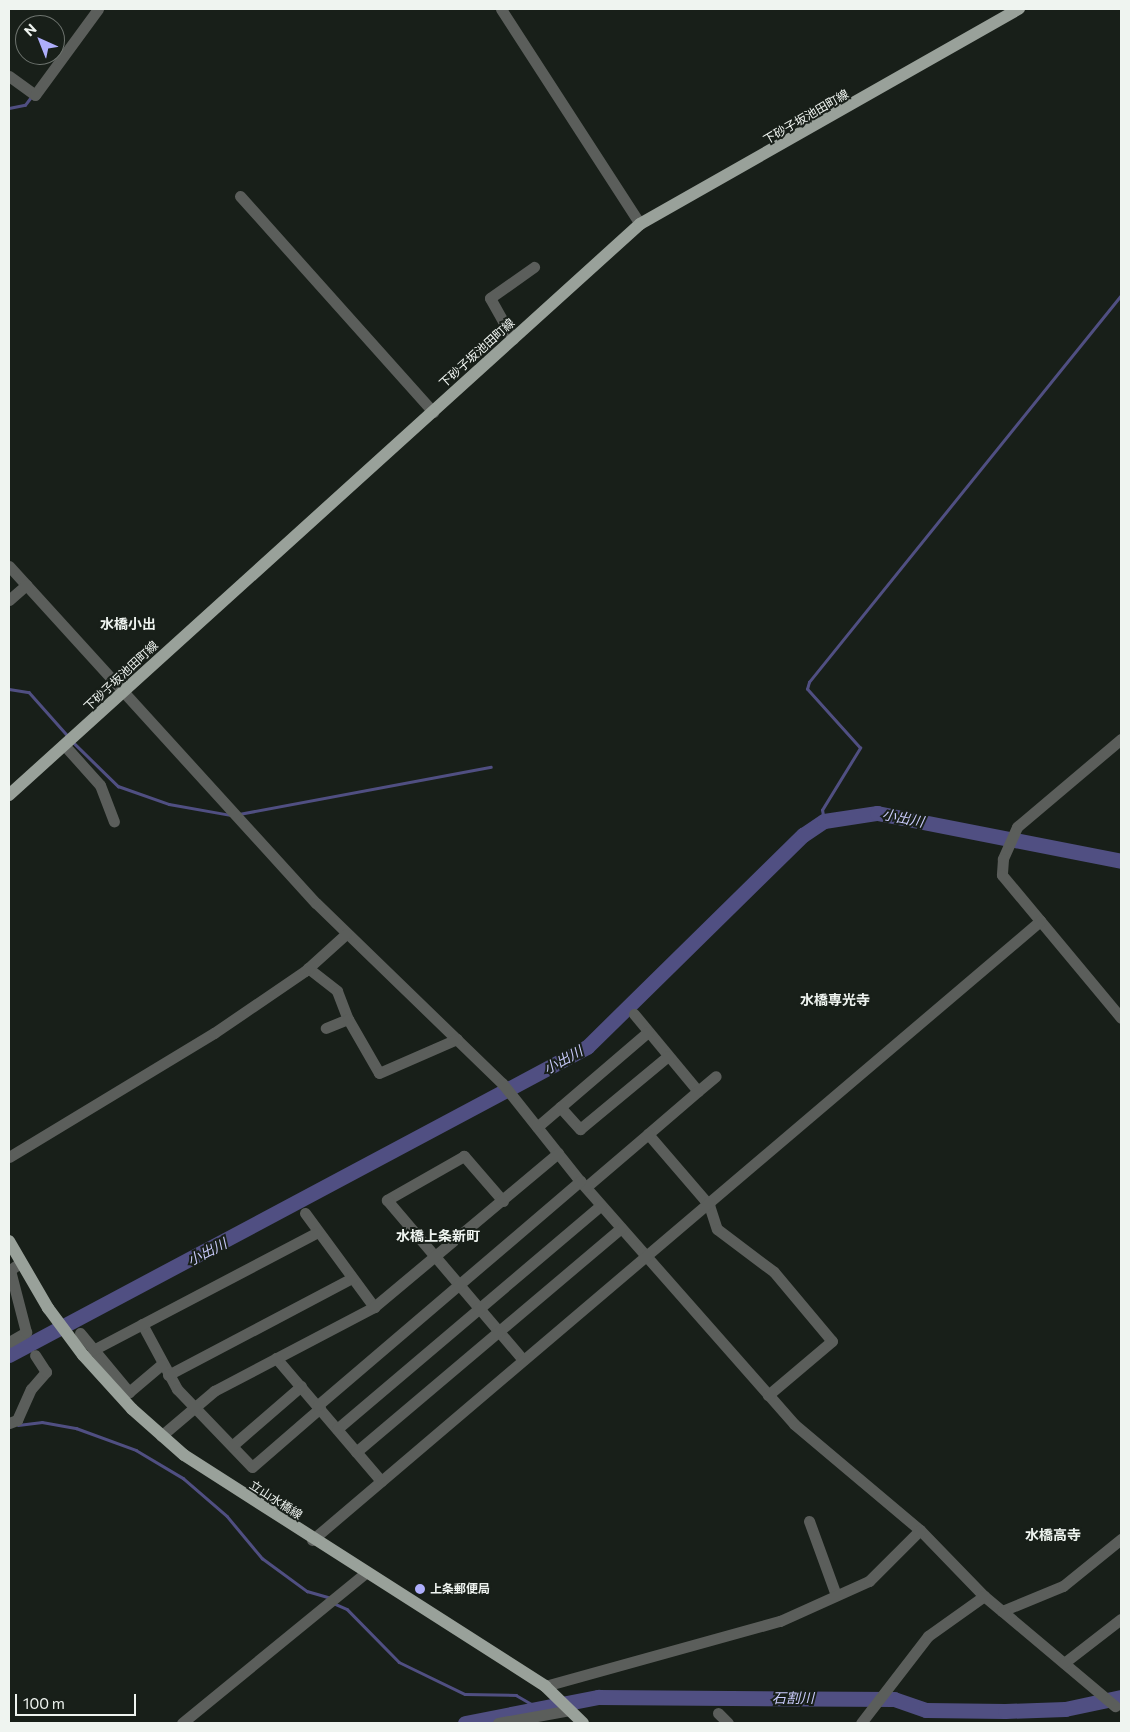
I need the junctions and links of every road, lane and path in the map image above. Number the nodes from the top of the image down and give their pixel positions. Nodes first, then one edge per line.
1 (98, 9) edge
2 (502, 9) edge
3 (1019, 9) edge
4 (9, 76) edge
5 (240, 196) dead end
6 (640, 224) junction
7 (534, 267) dead end
8 (513, 339) junction
9 (433, 412) junction
10 (9, 566) edge
11 (26, 584) junction
12 (9, 600) edge
13 (124, 692) junction
14 (1121, 739) edge
15 (65, 746) junction
16 (9, 795) edge
17 (114, 821) dead end
18 (1040, 921) junction
19 (346, 934) junction
20 (308, 968) junction
21 (634, 1014) dead end
22 (1121, 1018) edge
23 (348, 1019) junction
24 (326, 1028) dead end
25 (648, 1032) junction
26 (457, 1039) junction
27 (668, 1056) junction
28 (716, 1076) dead end
29 (698, 1091) junction
30 (560, 1107) junction
31 (537, 1127) junction
32 (648, 1134) junction
33 (558, 1153) junction
34 (9, 1158) edge
35 (583, 1184) junction
36 (503, 1201) junction
37 (601, 1205) junction
38 (709, 1205) junction
39 (305, 1214) dead end
40 (620, 1228) junction
41 (316, 1233) junction
42 (9, 1241) edge
43 (647, 1255) junction
44 (434, 1258) junction
45 (20, 1263) junction
46 (352, 1278) junction
47 (457, 1286) junction
48 (374, 1307) junction
49 (477, 1309) junction
50 (142, 1324) junction
51 (498, 1332) junction
52 (74, 1334) junction
53 (9, 1342) edge
54 (93, 1350) junction
55 (36, 1354) dead end
56 (276, 1358) junction
57 (523, 1360) junction
58 (162, 1364) junction
59 (168, 1375) junction
60 (301, 1386) junction
61 (768, 1395) junction
62 (319, 1407) junction
63 (194, 1408) junction
64 (9, 1423) edge
65 (337, 1428) junction
66 (161, 1436) junction
67 (233, 1445) junction
68 (356, 1452) junction
69 (381, 1481) junction
70 (809, 1521) dead end
71 (920, 1530) junction
72 (1121, 1539) edge
73 (312, 1540) junction
74 (365, 1573) junction
75 (836, 1596) junction
76 (984, 1596) junction
77 (1002, 1611) junction
78 (1121, 1620) edge
79 (1064, 1663) junction
80 (548, 1689) junction
81 (1115, 1706) dead end
82 (570, 1710) junction
83 (718, 1713) dead end
84 (865, 1719) edge
85 (182, 1723) edge
86 (498, 1723) edge
87 (582, 1723) edge
88 (728, 1723) edge

1 - 4 street
2 - 6 street
3 - 6 main road, 下砂子坂池田町線
5 - 9 street
6 - 8 main road, 下砂子坂池田町線
7 - 8 street
8 - 9 main road, 下砂子坂池田町線
9 - 13 main road, 下砂子坂池田町線
10 - 11 street
11 - 12 street
11 - 13 street
13 - 15 main road, 下砂子坂池田町線
13 - 19 street
14 - 18 street
15 - 16 main road, 下砂子坂池田町線
15 - 17 street
18 - 22 street
18 - 38 street
19 - 20 street
19 - 26 street
20 - 23 street
20 - 34 street
21 - 25 street
23 - 24 street
23 - 26 street
25 - 27 street
25 - 30 street
26 - 31 street
27 - 29 street
27 - 30 street
28 - 29 street
29 - 32 street
30 - 31 street
31 - 33 street
32 - 35 street
32 - 38 street
33 - 35 street
33 - 36 street
35 - 37 street
35 - 47 street
36 - 44 street
36 - 44 street
37 - 40 street
37 - 49 street
38 - 43 street
38 - 61 street
39 - 41 street
40 - 43 street
40 - 51 street
41 - 46 street
41 - 50 street
42 - 45 main road, 立山水橋線
43 - 57 street
43 - 61 street
44 - 47 street
44 - 48 street
45 - 52 main road, 立山水橋線
45 - 53 street
46 - 48 street
46 - 59 street
47 - 49 street
47 - 62 street
48 - 56 street
49 - 51 street
49 - 65 street
50 - 54 street
50 - 58 street
51 - 57 street
51 - 68 street
52 - 54 street
52 - 66 main road, 立山水橋線
54 - 58 street
55 - 64 street
56 - 60 street
56 - 63 street
57 - 69 street
58 - 59 street
59 - 63 street
60 - 62 street
60 - 67 street
61 - 71 street
62 - 65 street
62 - 67 street
63 - 66 street
63 - 67 street
65 - 68 street
66 - 73 main road, 立山水橋線
68 - 69 street
69 - 73 street
70 - 75 street
71 - 75 street
71 - 76 street
72 - 77 street
73 - 74 main road, 立山水橋線
74 - 80 main road, 立山水橋線
74 - 85 street
75 - 80 street
76 - 77 street
76 - 84 street
77 - 79 street
78 - 79 street
79 - 81 street
80 - 82 main road, 立山水橋線
82 - 86 street
82 - 87 main road, 立山水橋線
83 - 88 street

